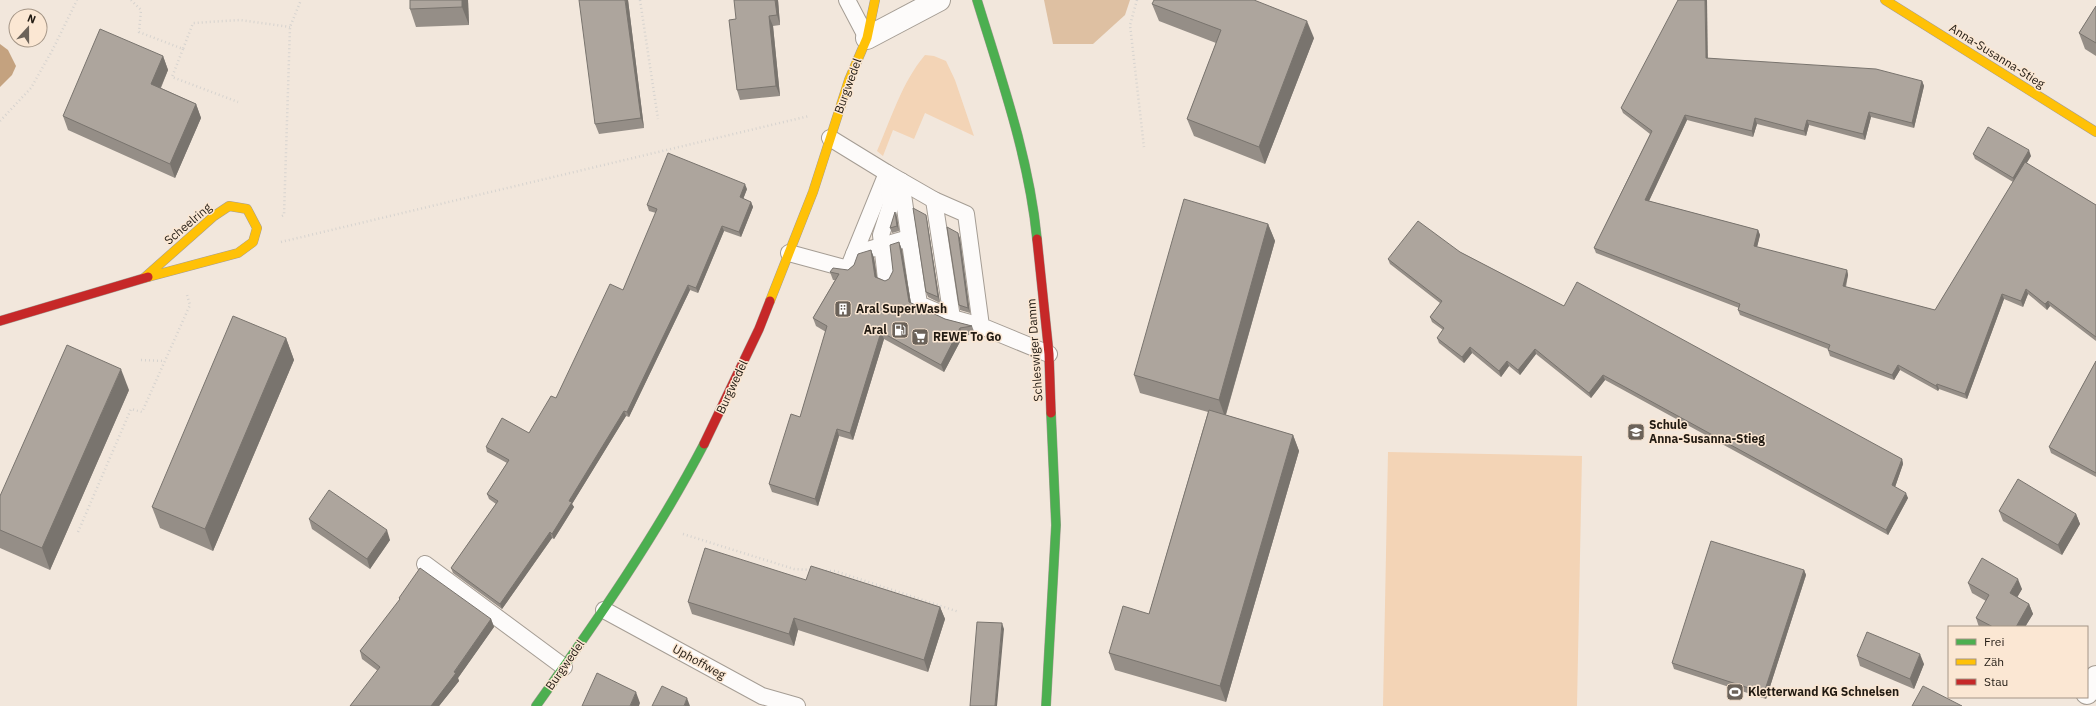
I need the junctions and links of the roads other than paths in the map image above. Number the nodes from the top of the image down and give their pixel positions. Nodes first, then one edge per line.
1 (846, 0) edge
2 (875, 0) edge
3 (939, 0) edge
4 (977, 0) edge
5 (1885, 0) edge
6 (866, 38) junction
7 (832, 131) junction
8 (2096, 132) edge
9 (887, 173) junction
10 (901, 181) junction
11 (934, 200) junction
12 (909, 238) junction
13 (882, 245) junction
14 (789, 253) junction
15 (854, 254) junction
16 (144, 278) junction
17 (886, 279) edge
18 (952, 318) junction
19 (0, 321) edge
20 (981, 326) junction
21 (1049, 354) junction
22 (425, 564) dead end
23 (604, 610) junction
24 (564, 667) junction
25 (2096, 677) edge
26 (2088, 691) edge
27 (536, 706) edge
28 (797, 706) edge
29 (1046, 706) edge

1 - 6 lane
2 - 6 street, Burgwedel
3 - 6 street
4 - 21 street, Schleswiger Damm
5 - 8 street, Anna-Susanna-Stieg
6 - 7 street, Burgwedel
7 - 9 lane
7 - 14 street, Burgwedel
9 - 10 lane
9 - 13 lane
9 - 15 lane
10 - 11 lane
10 - 12 lane
11 - 18 lane
11 - 20 lane
12 - 13 lane
12 - 18 lane
13 - 15 lane
13 - 17 lane
14 - 15 lane
14 - 23 street, Burgwedel
16 - 16 street, Scheelring
16 - 19 street, Scheelring
18 - 20 lane
20 - 21 lane
21 - 29 street, Schleswiger Damm
22 - 24 lane
23 - 24 street, Burgwedel
23 - 28 lane, Uphoffweg
24 - 27 street, Burgwedel
25 - 26 street

